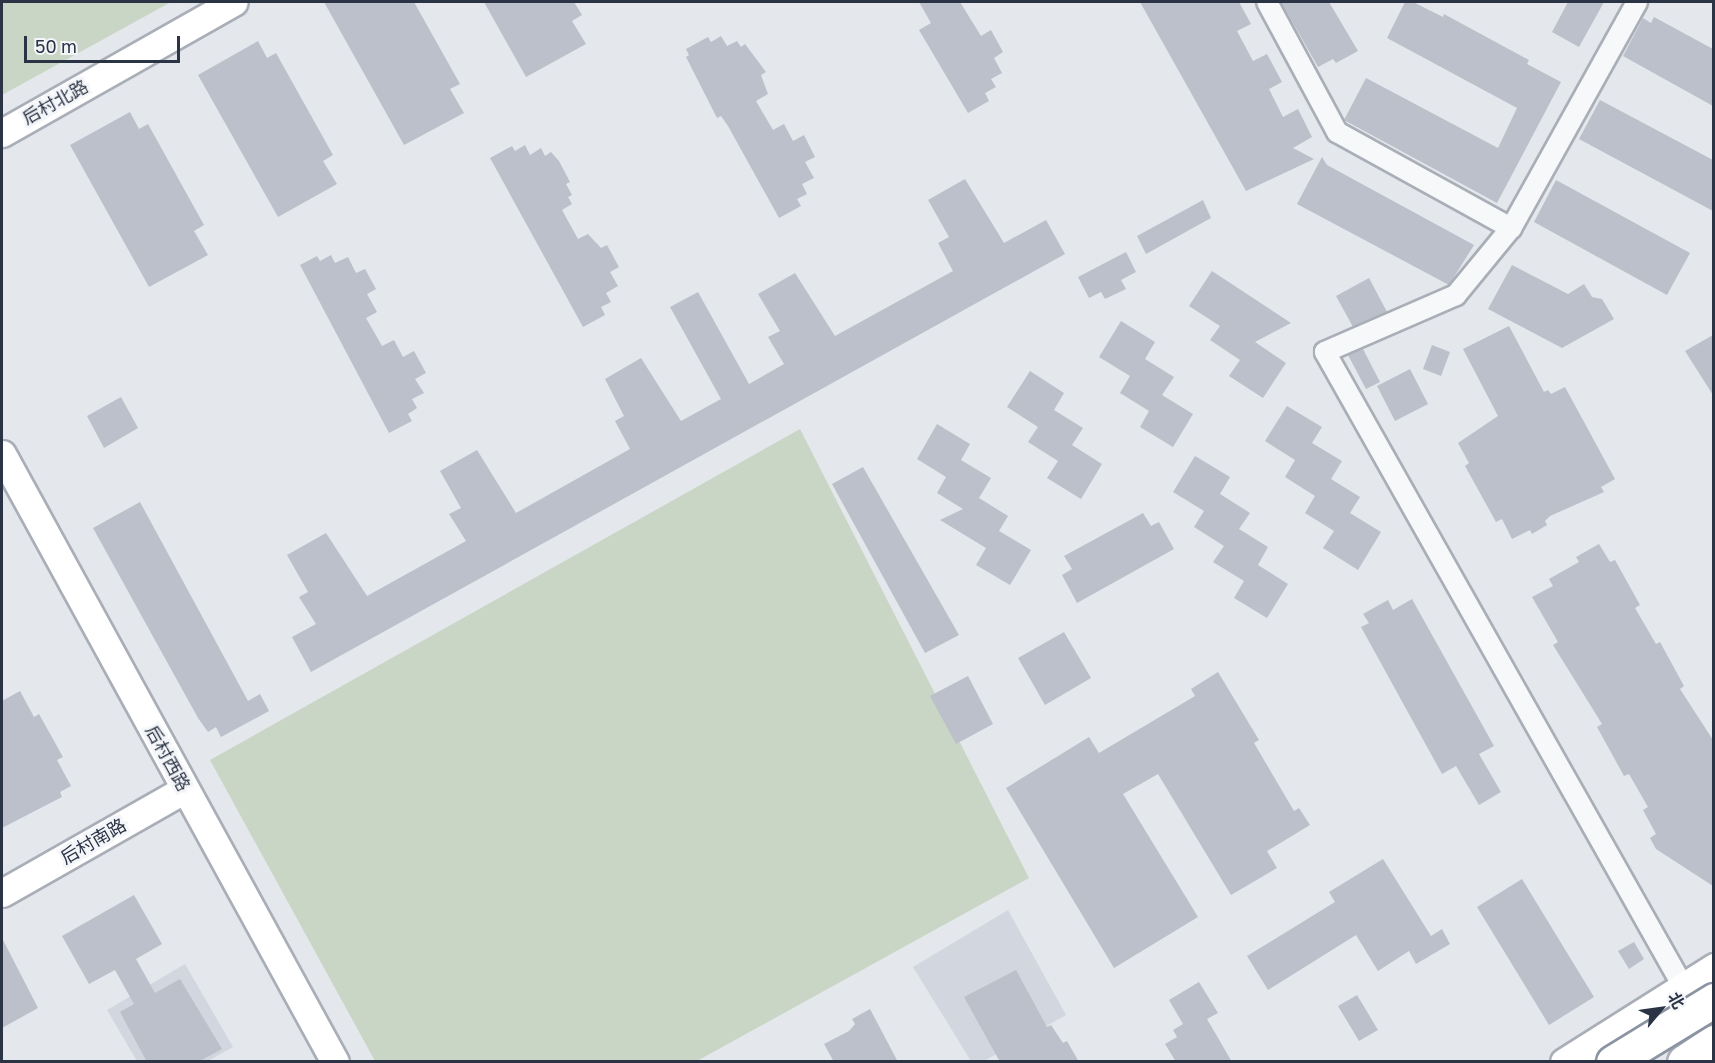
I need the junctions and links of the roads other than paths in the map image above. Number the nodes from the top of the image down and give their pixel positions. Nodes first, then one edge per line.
1 (234, 2) edge
2 (1267, 2) edge
3 (1637, 2) edge
4 (2, 133) edge
5 (1511, 228) junction
6 (2, 454) edge
7 (185, 789) junction
8 (2, 893) edge
9 (1707, 979) edge
10 (1713, 1042) edge
11 (335, 1062) edge
12 (1564, 1062) edge
13 (1613, 1062) edge
14 (1684, 1062) edge

1 - 4 street, 后村北路
2 - 5 street
3 - 5 street
5 - 9 street
6 - 7 street, 后村西路
7 - 8 street, 后村南路
7 - 11 street, 后村西路
9 - 10 street
9 - 12 street
9 - 13 highway, bridge
10 - 14 highway

